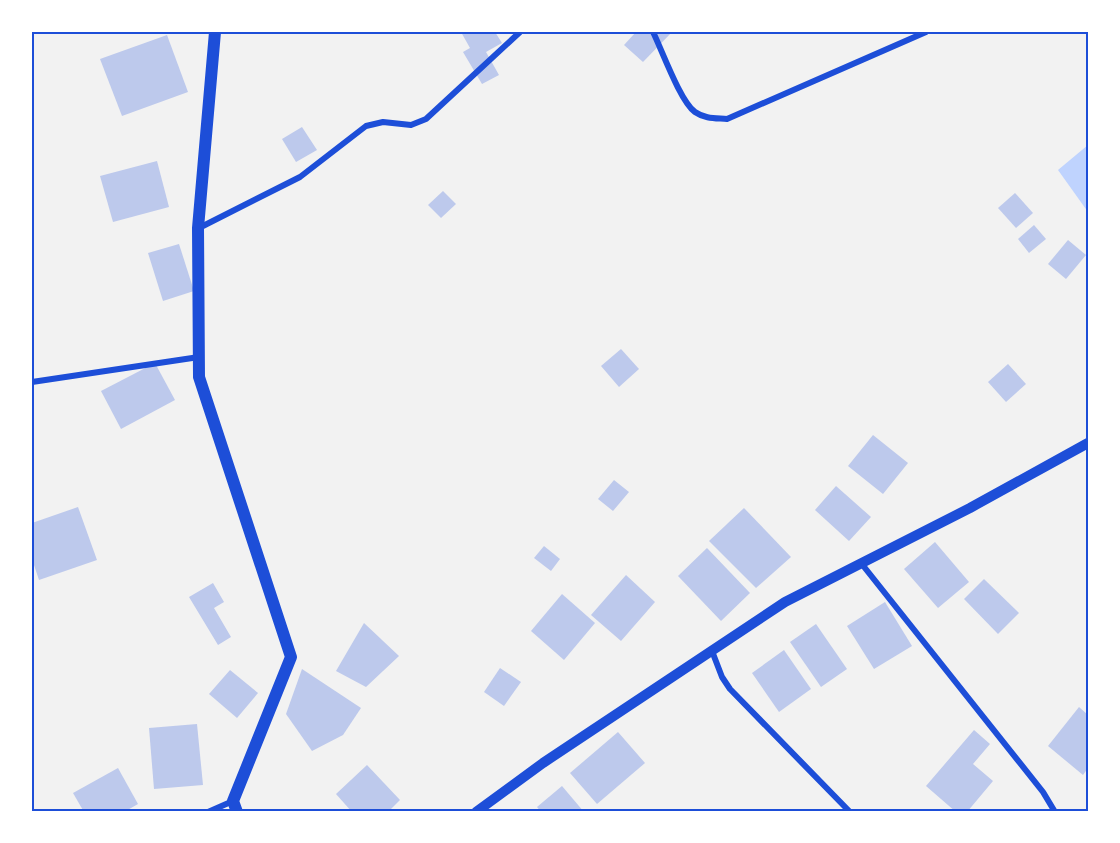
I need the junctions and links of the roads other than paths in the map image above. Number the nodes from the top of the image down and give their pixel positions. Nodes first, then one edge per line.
1 (215, 32) edge
2 (520, 32) edge
3 (653, 32) edge
4 (926, 32) edge
5 (198, 228) junction
6 (199, 357) junction
7 (32, 382) edge
8 (1089, 443) edge
9 (861, 563) junction
10 (712, 651) junction
11 (235, 806) edge
12 (208, 812) edge
13 (476, 812) edge
14 (850, 812) edge
15 (1055, 812) edge

1 - 5 main road
2 - 5 street
3 - 4 street
5 - 6 main road
6 - 7 street
6 - 11 main road
8 - 9 street
9 - 10 street
9 - 15 street
10 - 13 street
10 - 14 street
11 - 12 street

